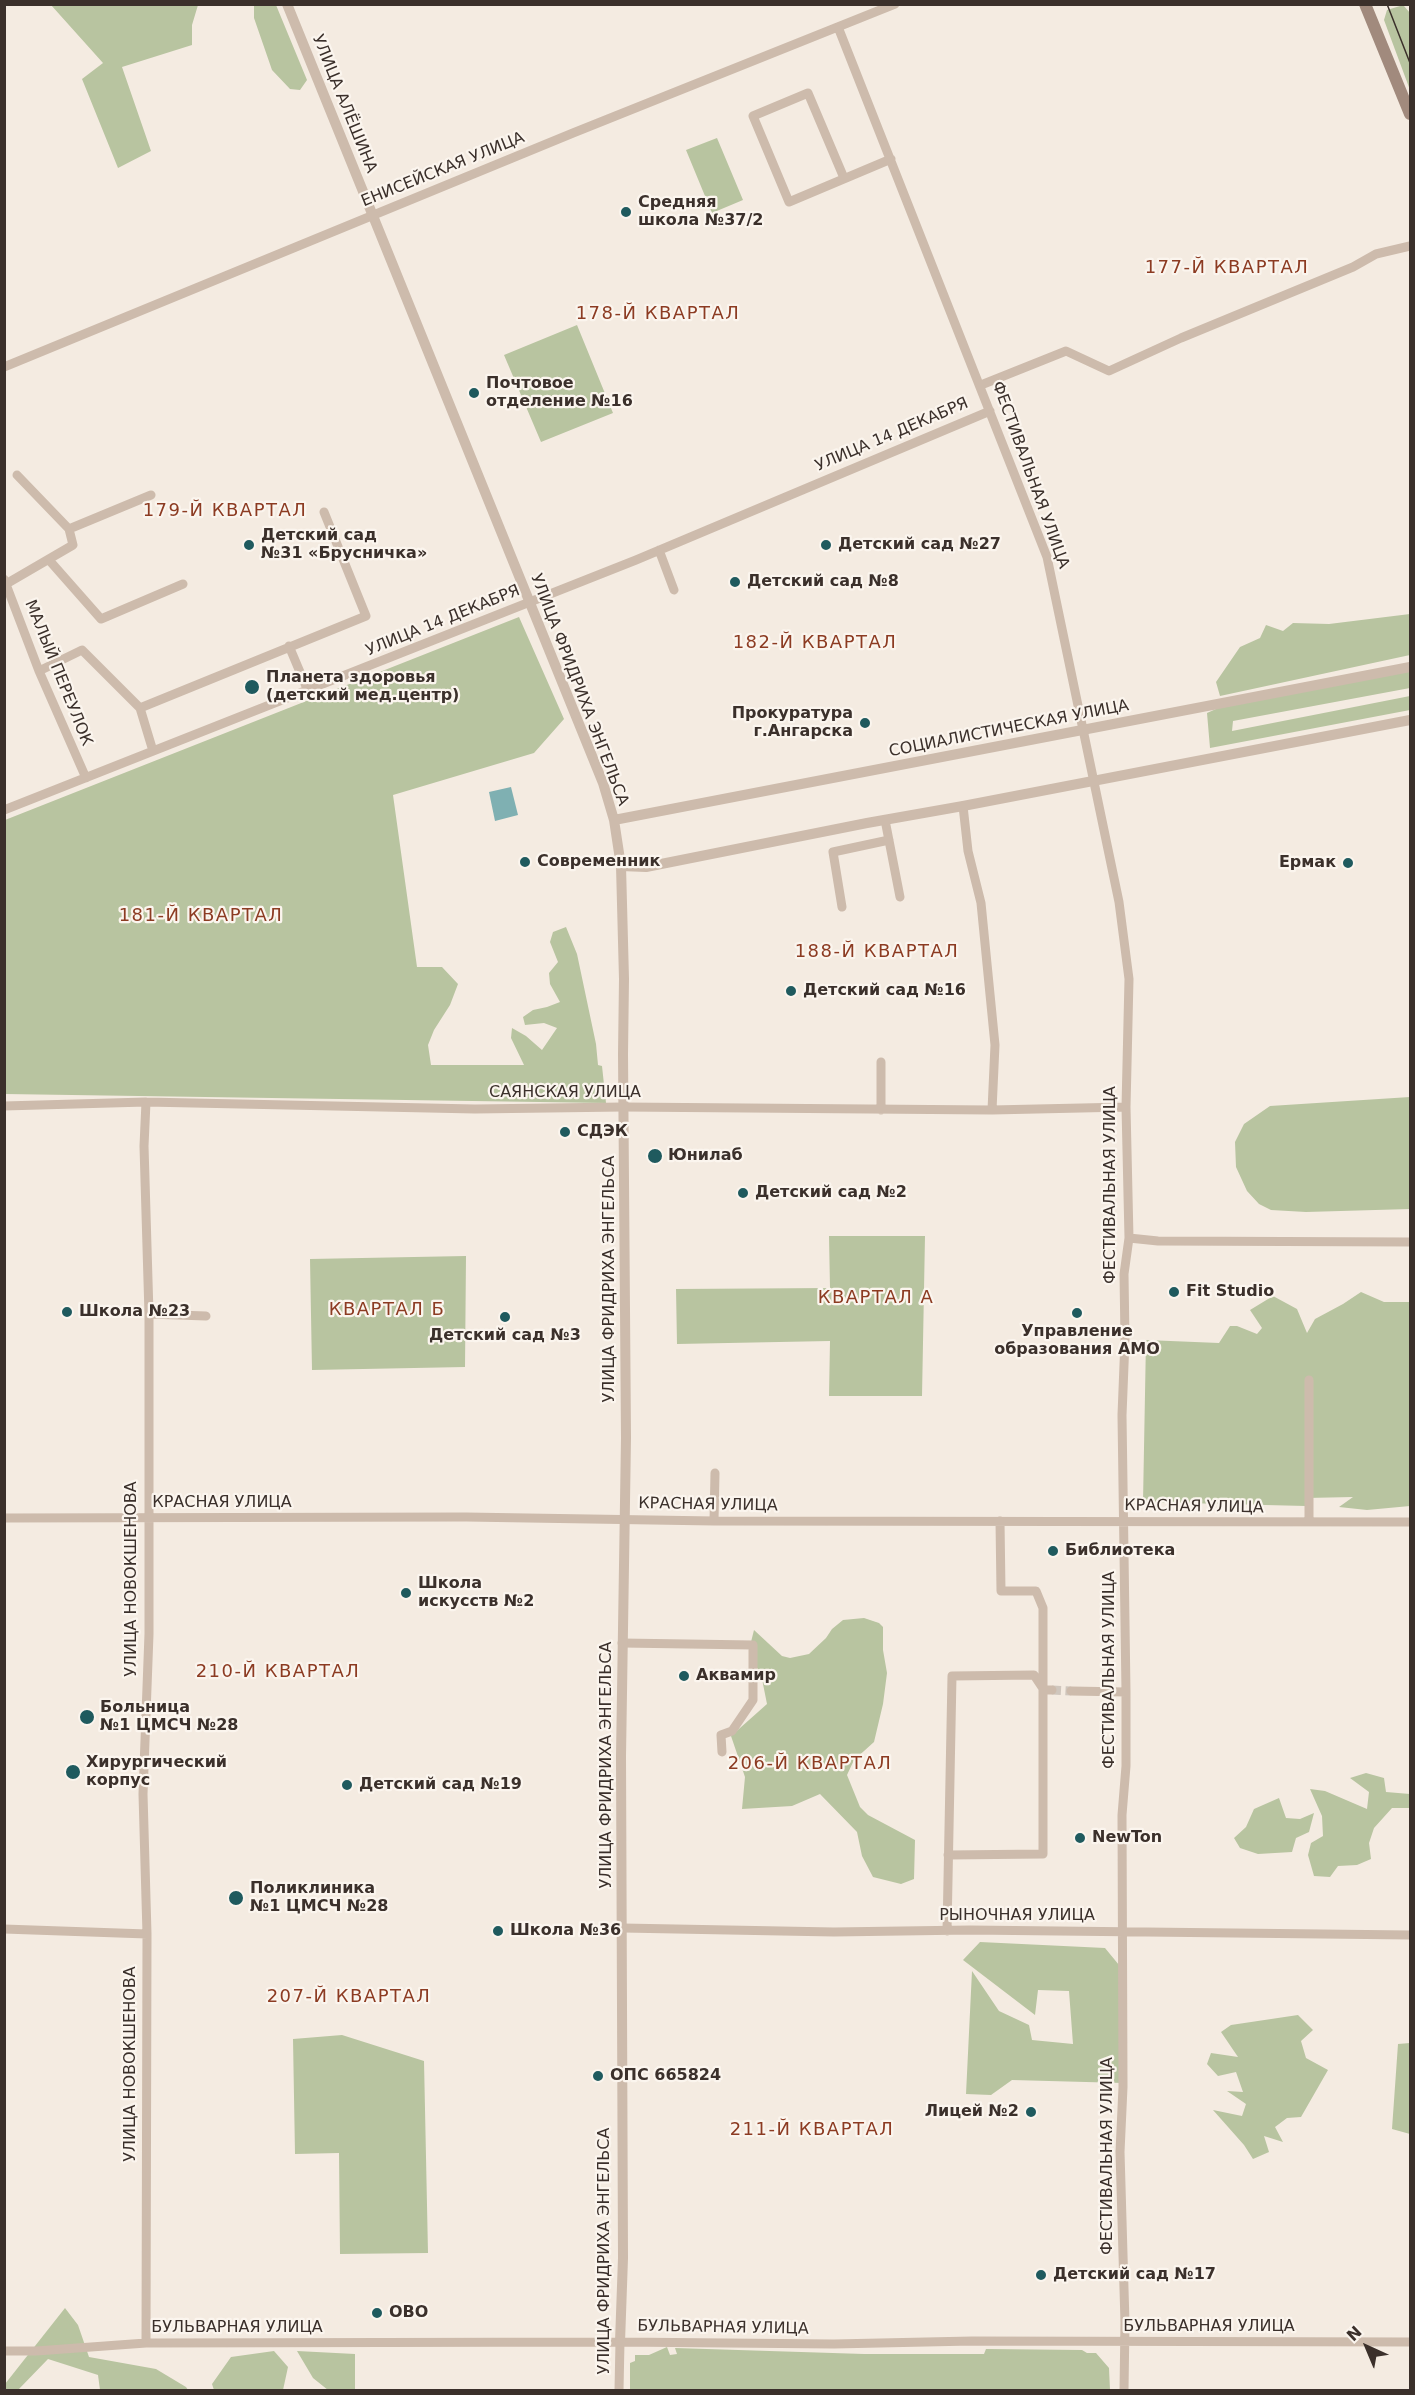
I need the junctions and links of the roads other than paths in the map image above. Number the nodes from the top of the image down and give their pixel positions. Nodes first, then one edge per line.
1 (287, 4) edge
2 (895, 4) edge
3 (1366, 5) edge
4 (838, 27) junction
5 (1410, 114) edge
6 (891, 159) junction
7 (844, 178) junction
8 (372, 215) junction
9 (1410, 246) edge
10 (4, 367) edge
11 (981, 385) junction
12 (990, 411) junction
13 (17, 475) dead end
14 (151, 495) dead end
15 (324, 512) dead end
16 (69, 529) junction
17 (659, 550) junction
18 (49, 560) junction
19 (5, 582) edge
20 (183, 584) dead end
21 (674, 590) dead end
22 (530, 602) junction
23 (289, 646) junction
24 (1410, 667) edge
25 (39, 671) junction
26 (308, 691) junction
27 (140, 708) junction
28 (1410, 720) edge
29 (1084, 730) junction
30 (153, 751) junction
31 (86, 778) junction
32 (1094, 781) junction
33 (963, 806) junction
34 (4, 810) edge
35 (614, 820) junction
36 (885, 820) junction
37 (889, 840) junction
38 (621, 866) junction
39 (900, 897) dead end
40 (842, 907) dead end
41 (881, 1062) dead end
42 (146, 1102) junction
43 (4, 1106) edge
44 (623, 1107) junction
45 (1126, 1107) junction
46 (881, 1110) junction
47 (992, 1110) junction
48 (1129, 1238) junction
49 (1410, 1242) edge
50 (149, 1314) junction
51 (206, 1316) dead end
52 (1309, 1380) dead end
53 (715, 1473) dead end
54 (4, 1518) edge
55 (148, 1518) junction
56 (625, 1519) junction
57 (714, 1521) junction
58 (1000, 1521) junction
59 (1125, 1521) junction
60 (1309, 1522) junction
61 (1410, 1522) edge
62 (622, 1643) junction
63 (1048, 1690) junction
64 (1071, 1691) tunnel mouth
65 (1126, 1692) junction
66 (722, 1752) dead end
67 (948, 1855) junction
68 (622, 1928) junction
69 (4, 1929) edge
70 (947, 1931) junction
71 (1123, 1933) junction
72 (147, 1934) junction
73 (1410, 1935) edge
74 (620, 2342) junction
75 (1410, 2342) edge
76 (146, 2343) junction
77 (1125, 2343) junction
78 (4, 2351) edge
79 (619, 2391) edge
80 (1124, 2391) edge

1 - 8 street, УЛИЦА АЛЁШИНА
2 - 4 street, ЕНИСЕЙСКАЯ УЛИЦА
3 - 5 main road
4 - 6 street, ФЕСТИВАЛЬНАЯ УЛИЦА
4 - 8 street, ЕНИСЕЙСКАЯ УЛИЦА
6 - 7 street
6 - 11 street, ФЕСТИВАЛЬНАЯ УЛИЦА
7 - 7 street
8 - 10 street, ЕНИСЕЙСКАЯ УЛИЦА
8 - 22 street, УЛИЦА ФРИДРИХА ЭНГЕЛЬСА
9 - 11 street
11 - 12 street, ФЕСТИВАЛЬНАЯ УЛИЦА
12 - 17 street, УЛИЦА 14 ДЕКАБРЯ
12 - 29 street, ФЕСТИВАЛЬНАЯ УЛИЦА
13 - 16 street
14 - 16 street
15 - 23 street
16 - 18 street
17 - 21 street
17 - 22 street, УЛИЦА 14 ДЕКАБРЯ
18 - 19 street
18 - 20 street
19 - 25 street, МАЛЫЙ ПЕРЕУЛОК
22 - 26 street, УЛИЦА 14 ДЕКАБРЯ
22 - 35 street, УЛИЦА ФРИДРИХА ЭНГЕЛЬСА
23 - 26 street
23 - 27 street
24 - 29 street, СОЦИАЛИСТИЧЕСКАЯ УЛИЦА
25 - 27 street
25 - 31 street, МАЛЫЙ ПЕРЕУЛОК
26 - 30 street, УЛИЦА 14 ДЕКАБРЯ
27 - 30 street
28 - 32 street
29 - 32 street, ФЕСТИВАЛЬНАЯ УЛИЦА
29 - 35 street, СОЦИАЛИСТИЧЕСКАЯ УЛИЦА
30 - 31 street, УЛИЦА 14 ДЕКАБРЯ
31 - 34 street, УЛИЦА 14 ДЕКАБРЯ
32 - 33 street
32 - 45 street, ФЕСТИВАЛЬНАЯ УЛИЦА
33 - 36 street
33 - 47 street
35 - 38 street, УЛИЦА ФРИДРИХА ЭНГЕЛЬСА
36 - 37 street
36 - 38 street
37 - 39 street
37 - 40 street
38 - 44 street, УЛИЦА ФРИДРИХА ЭНГЕЛЬСА
41 - 46 street
42 - 43 street, САЯНСКАЯ УЛИЦА
42 - 44 street, САЯНСКАЯ УЛИЦА
42 - 50 street, УЛИЦА НОВОКШЕНОВА
44 - 46 street, САЯНСКАЯ УЛИЦА
44 - 56 street, УЛИЦА ФРИДРИХА ЭНГЕЛЬСА
45 - 47 street, САЯНСКАЯ УЛИЦА
45 - 48 street, ФЕСТИВАЛЬНАЯ УЛИЦА
46 - 47 street, САЯНСКАЯ УЛИЦА
48 - 49 street
48 - 59 street, ФЕСТИВАЛЬНАЯ УЛИЦА
50 - 51 street
50 - 55 street, УЛИЦА НОВОКШЕНОВА
52 - 60 street
53 - 57 street
54 - 55 street, КРАСНАЯ УЛИЦА
55 - 56 street, КРАСНАЯ УЛИЦА
55 - 72 street, УЛИЦА НОВОКШЕНОВА
56 - 57 street, КРАСНАЯ УЛИЦА
56 - 62 street, УЛИЦА ФРИДРИХА ЭНГЕЛЬСА
57 - 58 street, КРАСНАЯ УЛИЦА
58 - 59 street, КРАСНАЯ УЛИЦА
58 - 63 street
59 - 60 street, КРАСНАЯ УЛИЦА
59 - 65 street, ФЕСТИВАЛЬНАЯ УЛИЦА
60 - 61 street, КРАСНАЯ УЛИЦА
62 - 66 street
62 - 68 street, УЛИЦА ФРИДРИХА ЭНГЕЛЬСА
63 - 67 street
63 - 67 street
64 - 65 street
65 - 71 street, ФЕСТИВАЛЬНАЯ УЛИЦА
67 - 70 street
68 - 70 street, РЫНОЧНАЯ УЛИЦА
68 - 74 street, УЛИЦА ФРИДРИХА ЭНГЕЛЬСА
69 - 72 street
70 - 71 street, РЫНОЧНАЯ УЛИЦА
71 - 73 street, РЫНОЧНАЯ УЛИЦА
71 - 77 street, ФЕСТИВАЛЬНАЯ УЛИЦА
72 - 76 street, УЛИЦА НОВОКШЕНОВА
74 - 76 street, БУЛЬВАРНАЯ УЛИЦА
74 - 77 street, БУЛЬВАРНАЯ УЛИЦА
74 - 79 street, УЛИЦА ФРИДРИХА ЭНГЕЛЬСА
75 - 77 street, БУЛЬВАРНАЯ УЛИЦА
76 - 78 street, БУЛЬВАРНАЯ УЛИЦА
77 - 80 street, ФЕСТИВАЛЬНАЯ УЛИЦА

